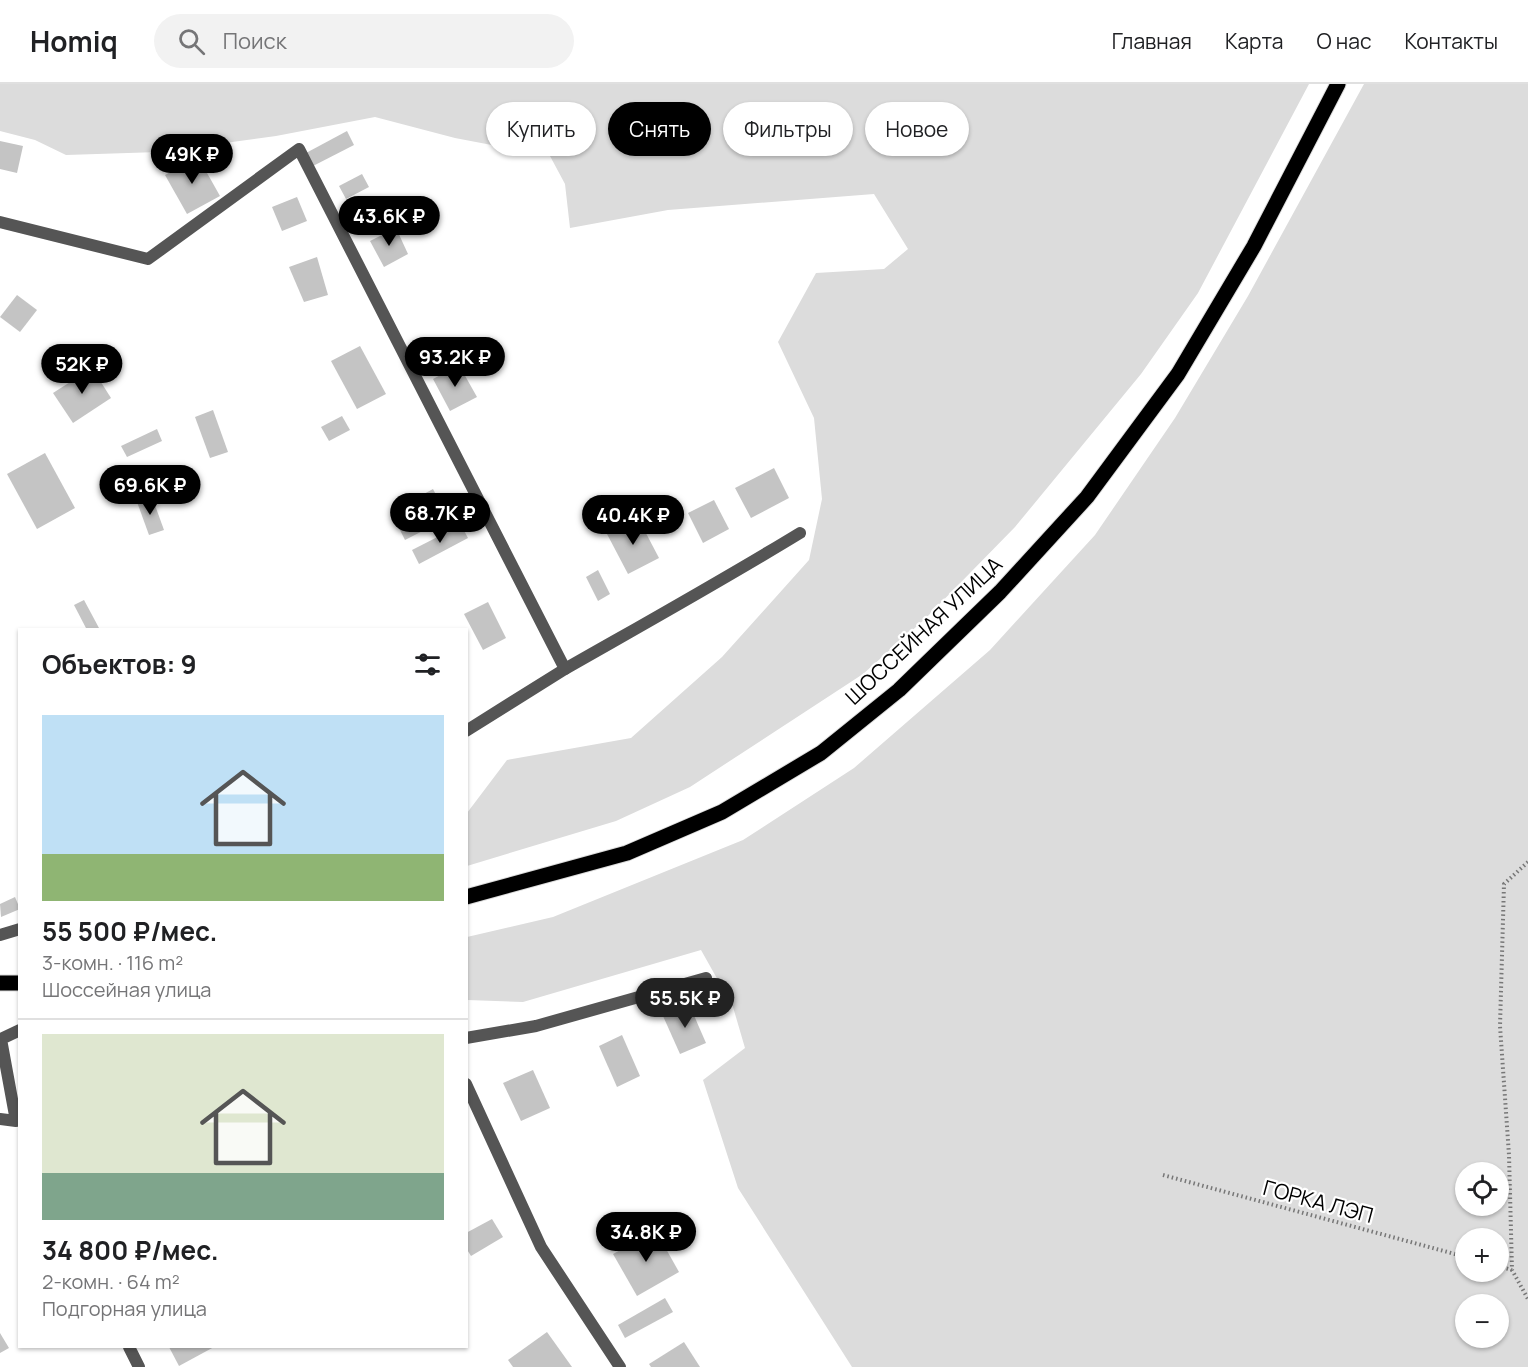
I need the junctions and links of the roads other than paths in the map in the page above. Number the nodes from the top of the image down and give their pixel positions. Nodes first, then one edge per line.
1 (1338, 84) edge
2 (0, 222) edge
3 (800, 533) dead end
4 (565, 669) junction
5 (468, 730) edge
6 (468, 896) edge
7 (18, 930) edge
8 (0, 935) edge
9 (706, 978) dead end
10 (18, 982) edge
11 (0, 983) edge
12 (18, 1031) edge
13 (468, 1038) edge
14 (468, 1088) edge
15 (0, 1119) edge
16 (18, 1125) edge
17 (130, 1348) edge
18 (139, 1367) edge
19 (620, 1367) edge

1 - 6 main road, ШОССЕЙНАЯ УЛИЦА
2 - 4 street
3 - 4 street
4 - 5 street
7 - 8 street
9 - 13 street
10 - 11 main road
12 - 16 street
14 - 19 street
15 - 16 street
17 - 18 street

